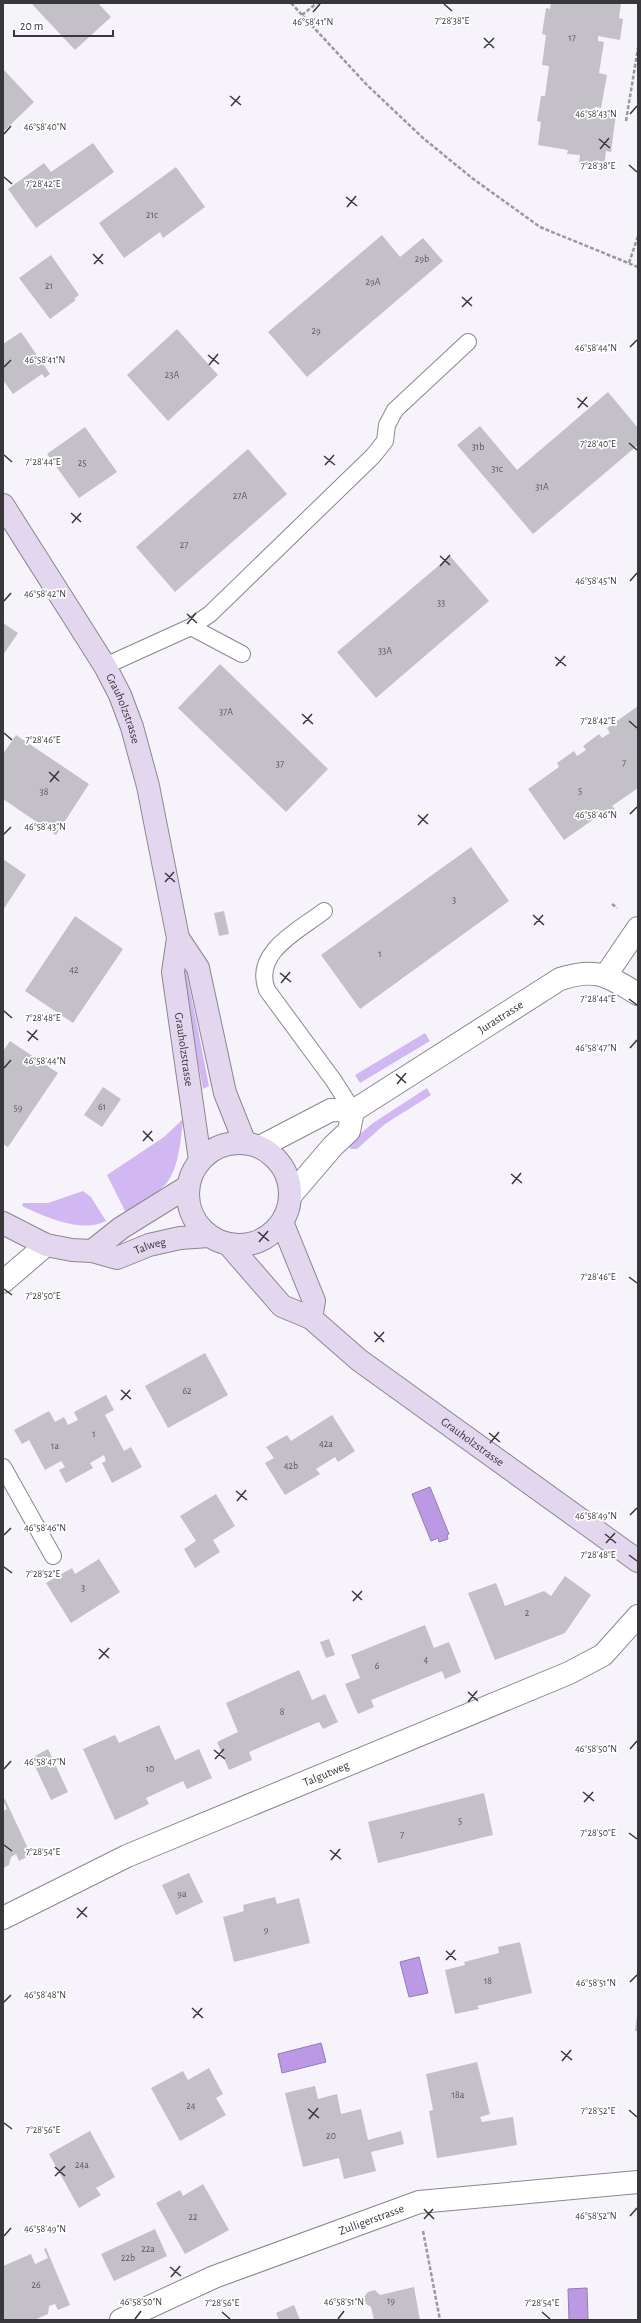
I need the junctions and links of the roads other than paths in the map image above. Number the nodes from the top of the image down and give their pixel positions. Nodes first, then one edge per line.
1 (468, 342) dead end
2 (3, 505) edge
3 (191, 627) junction
4 (242, 654) dead end
5 (105, 666) junction
6 (324, 911) dead end
7 (638, 928) edge
8 (178, 938) junction
9 (606, 975) junction
10 (638, 994) edge
11 (353, 1111) junction
12 (252, 1145) junction
13 (200, 1160) junction
14 (188, 1187) junction
15 (291, 1195) junction
16 (282, 1222) junction
17 (3, 1223) edge
18 (209, 1236) junction
19 (46, 1245) junction
20 (229, 1245) junction
21 (92, 1251) junction
22 (3, 1282) edge
23 (311, 1318) junction
24 (3, 1467) edge
25 (53, 1556) dead end
26 (638, 1561) edge
27 (638, 1616) edge
28 (3, 1918) edge
29 (638, 2182) edge
30 (121, 2320) edge

1 - 3 lane
2 - 5 street, Grauholzstrasse
3 - 4 lane
3 - 5 lane
5 - 8 street, Grauholzstrasse
6 - 11 lane
7 - 9 street
8 - 12 street, Grauholzstrasse
8 - 13 street, Grauholzstrasse
9 - 10 street
9 - 11 street, Jurastrasse
11 - 12 street
11 - 15 street
12 - 13 street
12 - 15 street
13 - 14 street
14 - 18 street
14 - 21 street
15 - 16 street
16 - 20 street
16 - 23 street
17 - 19 street, Talweg
18 - 20 street
18 - 21 street, Talweg
19 - 21 street, Talweg
19 - 22 street
20 - 23 street, Grauholzstrasse
23 - 26 street, Grauholzstrasse
24 - 25 lane
27 - 28 street, Talgutweg
29 - 30 street, Zulligerstrasse

